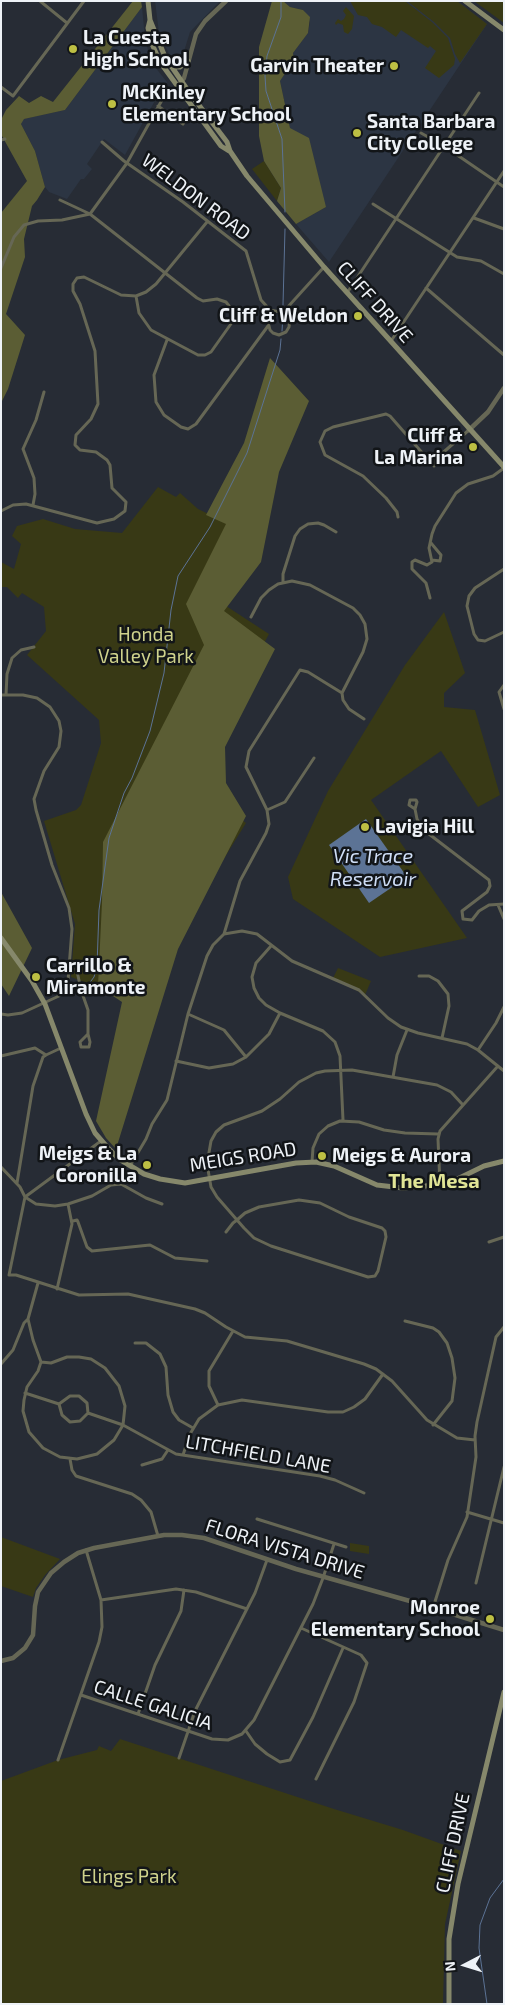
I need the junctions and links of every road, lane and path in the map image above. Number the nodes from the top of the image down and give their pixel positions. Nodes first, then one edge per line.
1 (40, 1) edge
2 (84, 1) edge
3 (148, 1) edge
4 (226, 1) edge
5 (465, 1) edge
6 (150, 20) junction
7 (67, 23) junction
8 (504, 30) edge
9 (188, 61) junction
10 (172, 67) junction
11 (182, 82) junction
12 (1, 87) edge
13 (177, 87) junction
14 (479, 93) dead end
15 (158, 106) junction
16 (185, 121) dead end
17 (421, 132) dead end
18 (102, 142) dead end
19 (444, 146) junction
20 (230, 151) junction
21 (127, 163) junction
22 (504, 171) edge
23 (497, 183) junction
24 (504, 187) edge
25 (60, 200) dead end
26 (373, 204) dead end
27 (90, 214) junction
28 (474, 218) junction
29 (396, 219) junction
30 (207, 222) junction
31 (504, 229) edge
32 (450, 253) junction
33 (324, 267) junction
34 (1, 268) edge
35 (164, 274) junction
36 (504, 274) edge
37 (426, 288) junction
38 (347, 293) junction
39 (136, 296) junction
40 (289, 306) junction
41 (268, 309) junction
42 (268, 326) junction
43 (168, 340) junction
44 (390, 341) junction
45 (504, 355) edge
46 (504, 388) edge
47 (44, 392) dead end
48 (469, 430) junction
49 (433, 458) junction
50 (434, 466) dead end
51 (504, 468) edge
52 (34, 505) junction
53 (1, 511) edge
54 (398, 517) dead end
55 (336, 532) dead end
56 (430, 542) junction
57 (432, 560) junction
58 (504, 569) edge
59 (283, 582) junction
60 (430, 598) dead end
61 (251, 617) dead end
62 (504, 632) edge
63 (34, 647) dead end
64 (300, 665) dead end
65 (301, 670) junction
66 (504, 685) edge
67 (342, 693) junction
68 (1, 695) edge
69 (6, 695) junction
70 (504, 709) edge
71 (364, 719) dead end
72 (314, 758) dead end
73 (415, 809) dead end
74 (267, 810) junction
75 (504, 904) edge
76 (498, 905) junction
77 (504, 919) edge
78 (224, 934) junction
79 (1, 938) edge
80 (271, 946) junction
81 (70, 967) junction
82 (418, 976) dead end
83 (45, 1004) junction
84 (504, 1007) edge
85 (280, 1013) junction
86 (1, 1014) edge
87 (188, 1014) junction
88 (407, 1030) junction
89 (88, 1034) dead end
90 (442, 1038) junction
91 (62, 1048) junction
92 (478, 1050) junction
93 (46, 1054) junction
94 (1, 1056) edge
95 (246, 1057) junction
96 (176, 1061) junction
97 (498, 1066) junction
98 (341, 1070) junction
99 (504, 1071) edge
100 (393, 1077) junction
101 (463, 1105) junction
102 (343, 1120) junction
103 (438, 1134) junction
104 (101, 1141) junction
105 (504, 1161) edge
106 (312, 1162) junction
107 (130, 1166) junction
108 (1, 1167) edge
109 (210, 1180) junction
110 (17, 1183) junction
111 (440, 1185) junction
112 (26, 1198) junction
113 (68, 1204) junction
114 (162, 1204) dead end
115 (237, 1220) junction
116 (73, 1222) junction
117 (226, 1232) dead end
118 (504, 1237) edge
119 (489, 1242) dead end
120 (207, 1261) dead end
121 (38, 1283) junction
122 (57, 1289) junction
123 (28, 1319) junction
124 (405, 1321) dead end
125 (504, 1327) edge
126 (233, 1331) junction
127 (135, 1344) dead end
128 (41, 1362) junction
129 (1, 1364) edge
130 (383, 1374) junction
131 (25, 1393) junction
132 (59, 1404) junction
133 (218, 1405) junction
134 (88, 1413) junction
135 (122, 1425) junction
136 (433, 1425) junction
137 (193, 1428) junction
138 (475, 1440) junction
139 (168, 1450) junction
140 (183, 1455) junction
141 (70, 1459) junction
142 (142, 1465) dead end
143 (504, 1468) edge
144 (364, 1493) dead end
145 (467, 1512) junction
146 (257, 1519) dead end
147 (491, 1519) junction
148 (504, 1524) edge
149 (158, 1536) junction
150 (334, 1544) junction
151 (346, 1547) dead end
152 (86, 1550) junction
153 (267, 1560) junction
154 (324, 1578) junction
155 (476, 1583) dead end
156 (184, 1590) junction
157 (101, 1600) junction
158 (433, 1608) junction
159 (247, 1609) junction
160 (300, 1628) junction
161 (504, 1630) edge
162 (343, 1648) junction
163 (1, 1661) edge
164 (504, 1692) edge
165 (81, 1696) junction
166 (138, 1714) junction
167 (189, 1730) junction
168 (246, 1731) junction
169 (180, 1758) dead end
170 (58, 1760) dead end
171 (316, 1779) dead end
172 (449, 2004) edge

1 - 7 street
2 - 7 street
3 - 6 main road, CLIFF DRIVE
4 - 9 street
5 - 8 main road
6 - 10 main road, CLIFF DRIVE
6 - 13 main road, CLIFF DRIVE
7 - 12 street
9 - 10 main road
9 - 11 street
10 - 11 main road, CLIFF DRIVE
11 - 13 street
11 - 20 main road, CLIFF DRIVE
13 - 15 street
13 - 20 main road, CLIFF DRIVE
14 - 19 street
15 - 16 street
15 - 21 street
17 - 19 street
18 - 21 street, WELDON ROAD
19 - 23 street
19 - 29 street
20 - 33 main road, CLIFF DRIVE
21 - 27 street
21 - 30 street, WELDON ROAD
22 - 23 street
23 - 24 street
23 - 28 street
25 - 27 street
26 - 29 street
27 - 34 street
27 - 35 street
28 - 31 street
28 - 32 street
29 - 32 street
29 - 38 street
30 - 35 street
30 - 41 street, WELDON ROAD
32 - 36 street
32 - 37 street
33 - 38 main road, CLIFF DRIVE
33 - 40 street
35 - 39 street
35 - 43 street
37 - 44 street
37 - 45 street
38 - 44 main road, CLIFF DRIVE
39 - 43 street
39 - 52 street
40 - 41 street
40 - 42 street
41 - 42 street, WELDON ROAD
42 - 43 street
44 - 48 main road, CLIFF DRIVE
46 - 48 street
47 - 52 street
48 - 49 street
48 - 51 main road, CLIFF DRIVE
49 - 50 street
49 - 54 street
51 - 56 street
52 - 53 street
55 - 59 street
56 - 57 street
56 - 57 street
57 - 60 street
58 - 62 street
59 - 61 street
59 - 67 street
63 - 69 street
64 - 65 street
65 - 67 street
65 - 74 street
66 - 70 street
67 - 71 street
68 - 69 street
69 - 81 street
72 - 74 street
73 - 76 street
74 - 78 street
75 - 76 street
76 - 77 street
78 - 80 street
78 - 87 street
79 - 83 main road, MEIGS ROAD
80 - 85 street
80 - 88 street
81 - 83 street
81 - 89 street
82 - 90 street
83 - 86 street
83 - 91 main road, MEIGS ROAD
84 - 92 street
85 - 95 street
85 - 98 street
87 - 95 street
87 - 96 street
88 - 90 street
88 - 100 street
90 - 92 street
91 - 93 street
91 - 104 main road, MEIGS ROAD
92 - 97 street
93 - 94 street
93 - 110 street
95 - 96 street
96 - 107 street
97 - 99 street
97 - 101 street
98 - 100 street
98 - 102 street
98 - 109 street
100 - 101 street
101 - 103 street
102 - 103 street
102 - 106 street
103 - 111 street
104 - 107 main road, MEIGS ROAD
104 - 112 street
105 - 111 main road, MEIGS ROAD
106 - 109 main road, MEIGS ROAD
106 - 111 main road, MEIGS ROAD
107 - 109 main road, MEIGS ROAD
108 - 110 street
109 - 115 street
110 - 112 street
112 - 113 street
112 - 121 street
113 - 114 street
113 - 116 street
115 - 115 street
115 - 117 street
116 - 120 street
116 - 122 street
118 - 119 street
121 - 122 street
121 - 123 street
122 - 126 street
123 - 128 street
123 - 129 street
124 - 136 street
125 - 138 street
126 - 130 street
126 - 133 street
127 - 137 street
128 - 131 street
128 - 135 street
130 - 133 street
130 - 136 street
131 - 132 street
131 - 141 street
132 - 134 street
132 - 134 street
133 - 137 street
134 - 135 street, LITCHFIELD LANE
135 - 139 street, LITCHFIELD LANE
135 - 141 street
136 - 138 street
137 - 140 street
138 - 145 street
139 - 140 street, LITCHFIELD LANE
139 - 142 street
140 - 144 street, LITCHFIELD LANE
141 - 149 street
143 - 147 street
145 - 147 street
145 - 158 street
146 - 150 street
147 - 148 street
147 - 155 street
149 - 152 street, FLORA VISTA DRIVE
149 - 153 street, FLORA VISTA DRIVE
150 - 151 street
150 - 154 street
152 - 157 street
152 - 163 street, FLORA VISTA DRIVE
153 - 154 street, FLORA VISTA DRIVE
153 - 159 street
154 - 158 street, FLORA VISTA DRIVE
154 - 160 street
156 - 157 street
156 - 159 street
156 - 166 street
157 - 165 street
158 - 161 street, FLORA VISTA DRIVE
159 - 167 street
160 - 162 street
160 - 168 street
162 - 168 street
162 - 171 street
164 - 172 main road, CLIFF DRIVE
165 - 166 street, CALLE GALICIA
165 - 170 street
166 - 167 street, CALLE GALICIA
167 - 168 street, CALLE GALICIA
167 - 169 street

